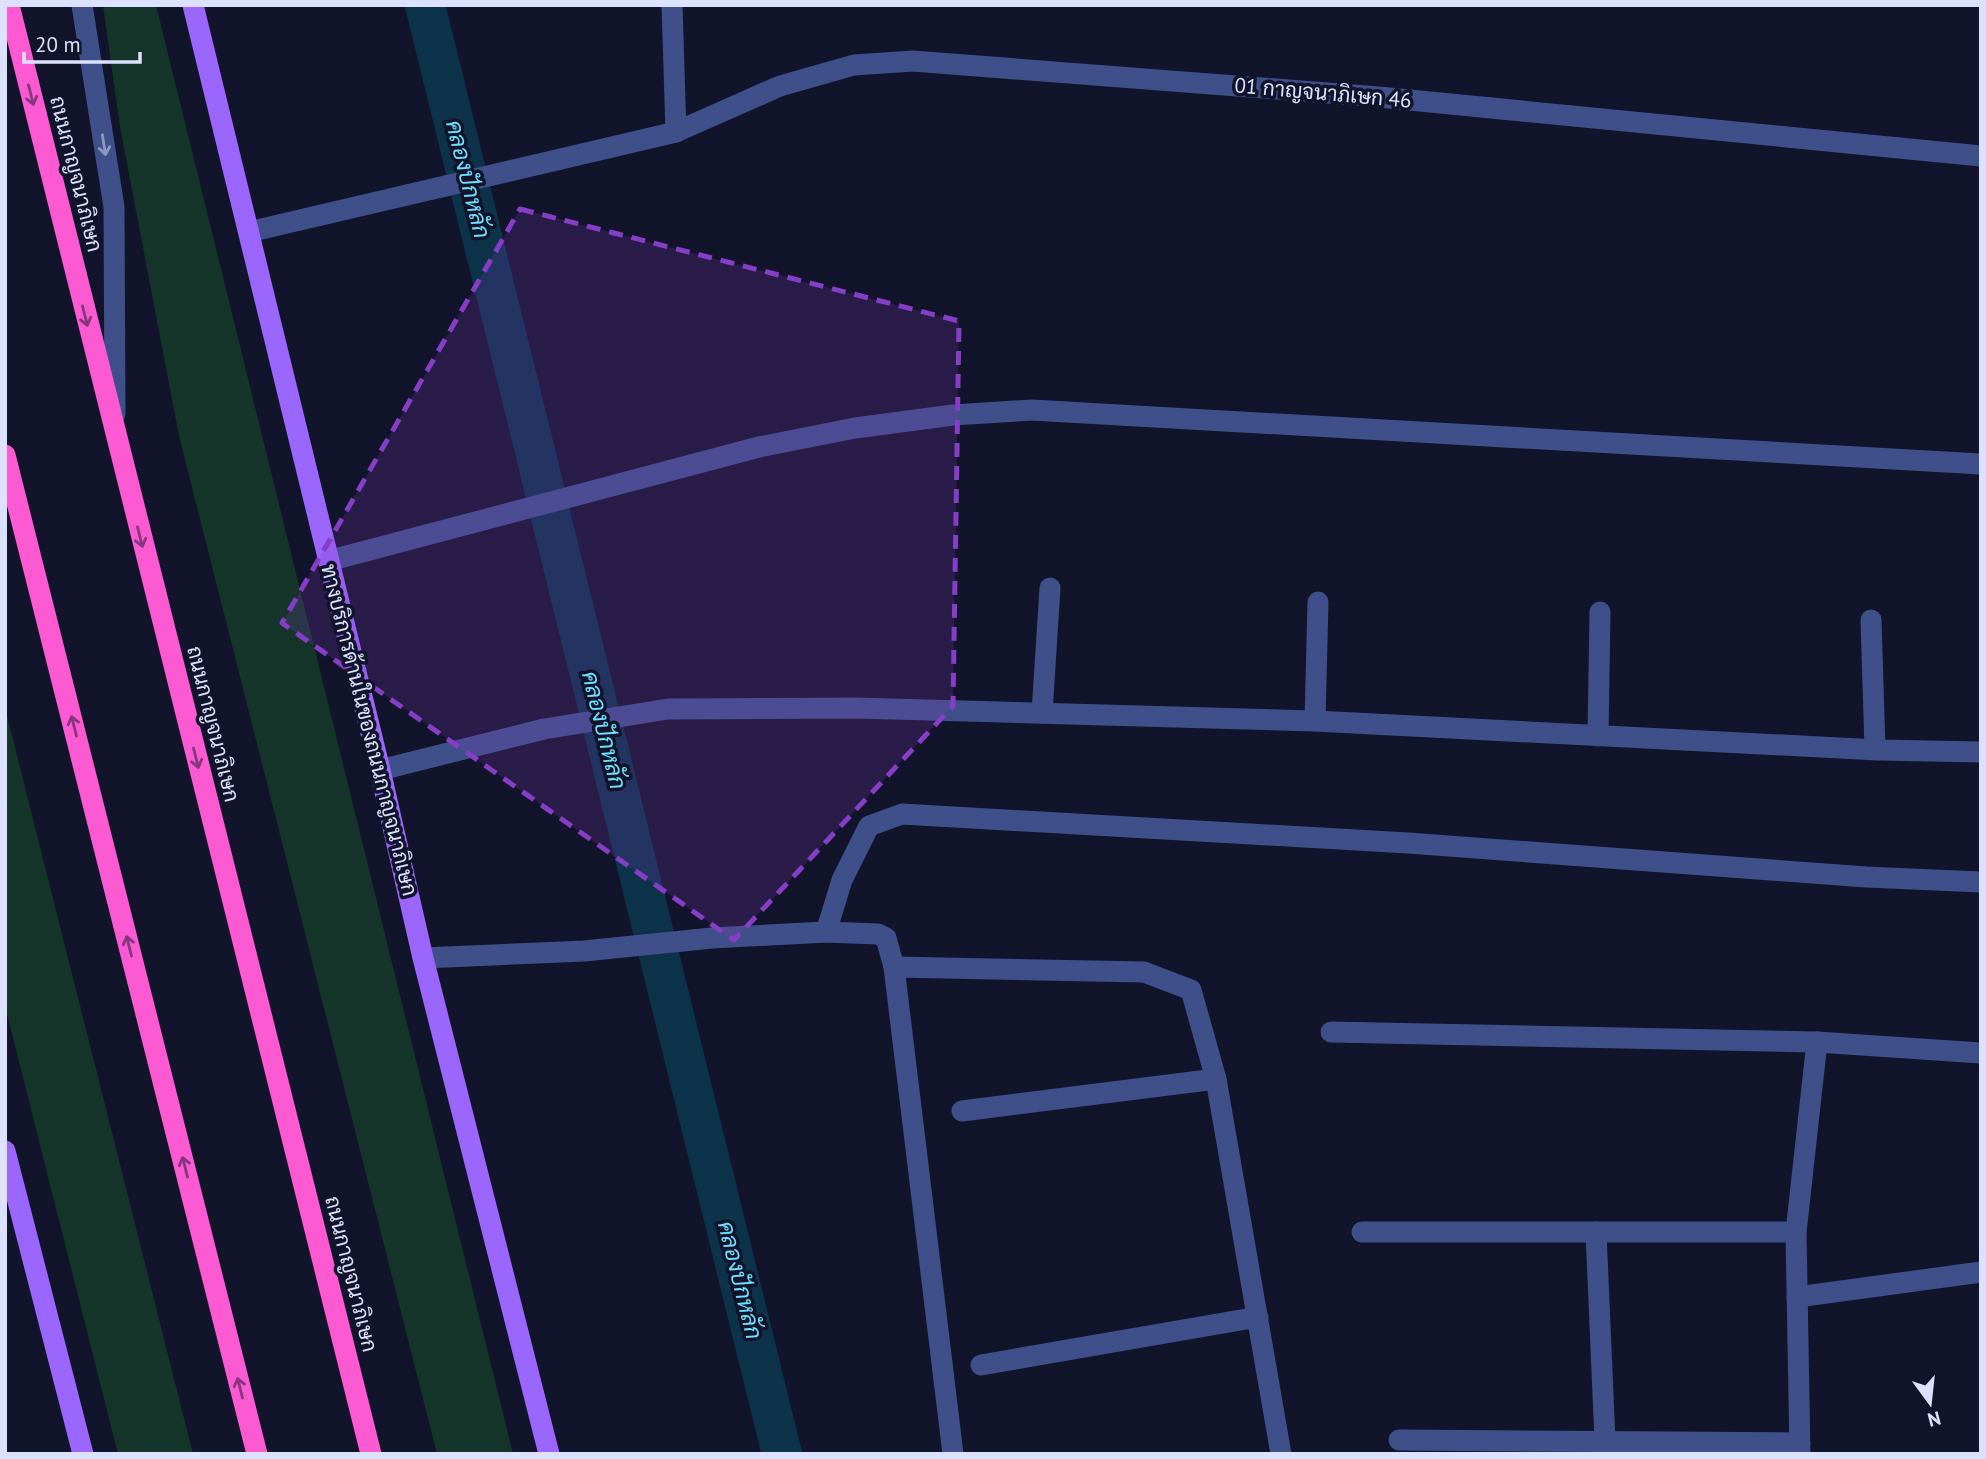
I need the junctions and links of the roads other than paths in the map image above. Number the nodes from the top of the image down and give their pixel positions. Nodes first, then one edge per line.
1 (9, 5) edge
2 (82, 5) edge
3 (193, 5) edge
4 (672, 5) edge
5 (676, 132) junction
6 (1981, 156) edge
7 (250, 232) junction
8 (115, 436) junction
9 (5, 455) edge
10 (1981, 464) edge
11 (328, 561) junction
12 (1050, 588) dead end
13 (1318, 602) dead end
14 (1600, 612) dead end
15 (1871, 620) dead end
16 (1042, 713) junction
17 (1315, 721) junction
18 (1598, 736) junction
19 (1875, 749) junction
20 (1981, 752) edge
21 (380, 770) junction
22 (1981, 882) edge
23 (826, 932) junction
24 (423, 958) junction
25 (894, 967) junction
26 (1331, 1032) dead end
27 (1817, 1042) junction
28 (1981, 1053) edge
29 (1216, 1079) junction
30 (962, 1111) dead end
31 (5, 1151) edge
32 (1362, 1232) dead end
33 (1595, 1232) junction
34 (1796, 1232) junction
35 (1981, 1272) edge
36 (1797, 1297) junction
37 (1258, 1317) junction
38 (981, 1365) dead end
39 (1399, 1440) dead end
40 (1597, 1445) edge
41 (1800, 1449) edge
42 (83, 1454) edge
43 (257, 1454) edge
44 (371, 1454) edge
45 (549, 1454) edge
46 (954, 1454) edge
47 (1281, 1454) edge

1 -> 8 highway, ถนนกาญจนาภิเษก
2 -> 8 street
3 - 7 main road, ทางบริการด้านในของถนนกาญจนาภิเษก
4 - 5 street
5 - 6 street, 01 กาญจนาภิเษก 46
5 - 7 street, 01 กาญจนาภิเษก 46
7 - 11 main road, ทางบริการด้านในของถนนกาญจนาภิเษก
8 -> 44 highway, ถนนกาญจนาภิเษก
43 -> 9 highway
10 - 11 street
11 - 21 main road, ทางบริการด้านในของถนนกาญจนาภิเษก
12 - 16 street
13 - 17 street
14 - 18 street
15 - 19 street
16 - 17 street
16 - 21 street
17 - 18 street
18 - 19 street
19 - 20 street
21 - 24 main road, ทางบริการด้านในของถนนกาญจนาภิเษก
22 - 23 street
23 - 24 street
23 - 25 street
24 - 45 main road, ทางบริการด้านในของถนนกาญจนาภิเษก
25 - 29 street
25 - 46 street
26 - 27 street
27 - 28 street
27 - 34 street
29 - 30 street
29 - 37 street
31 - 42 main road
32 - 33 street
33 - 34 street
33 - 40 street
34 - 36 street
35 - 36 street
36 - 41 street
37 - 38 street
37 - 47 street
39 - 40 street
40 - 41 street

